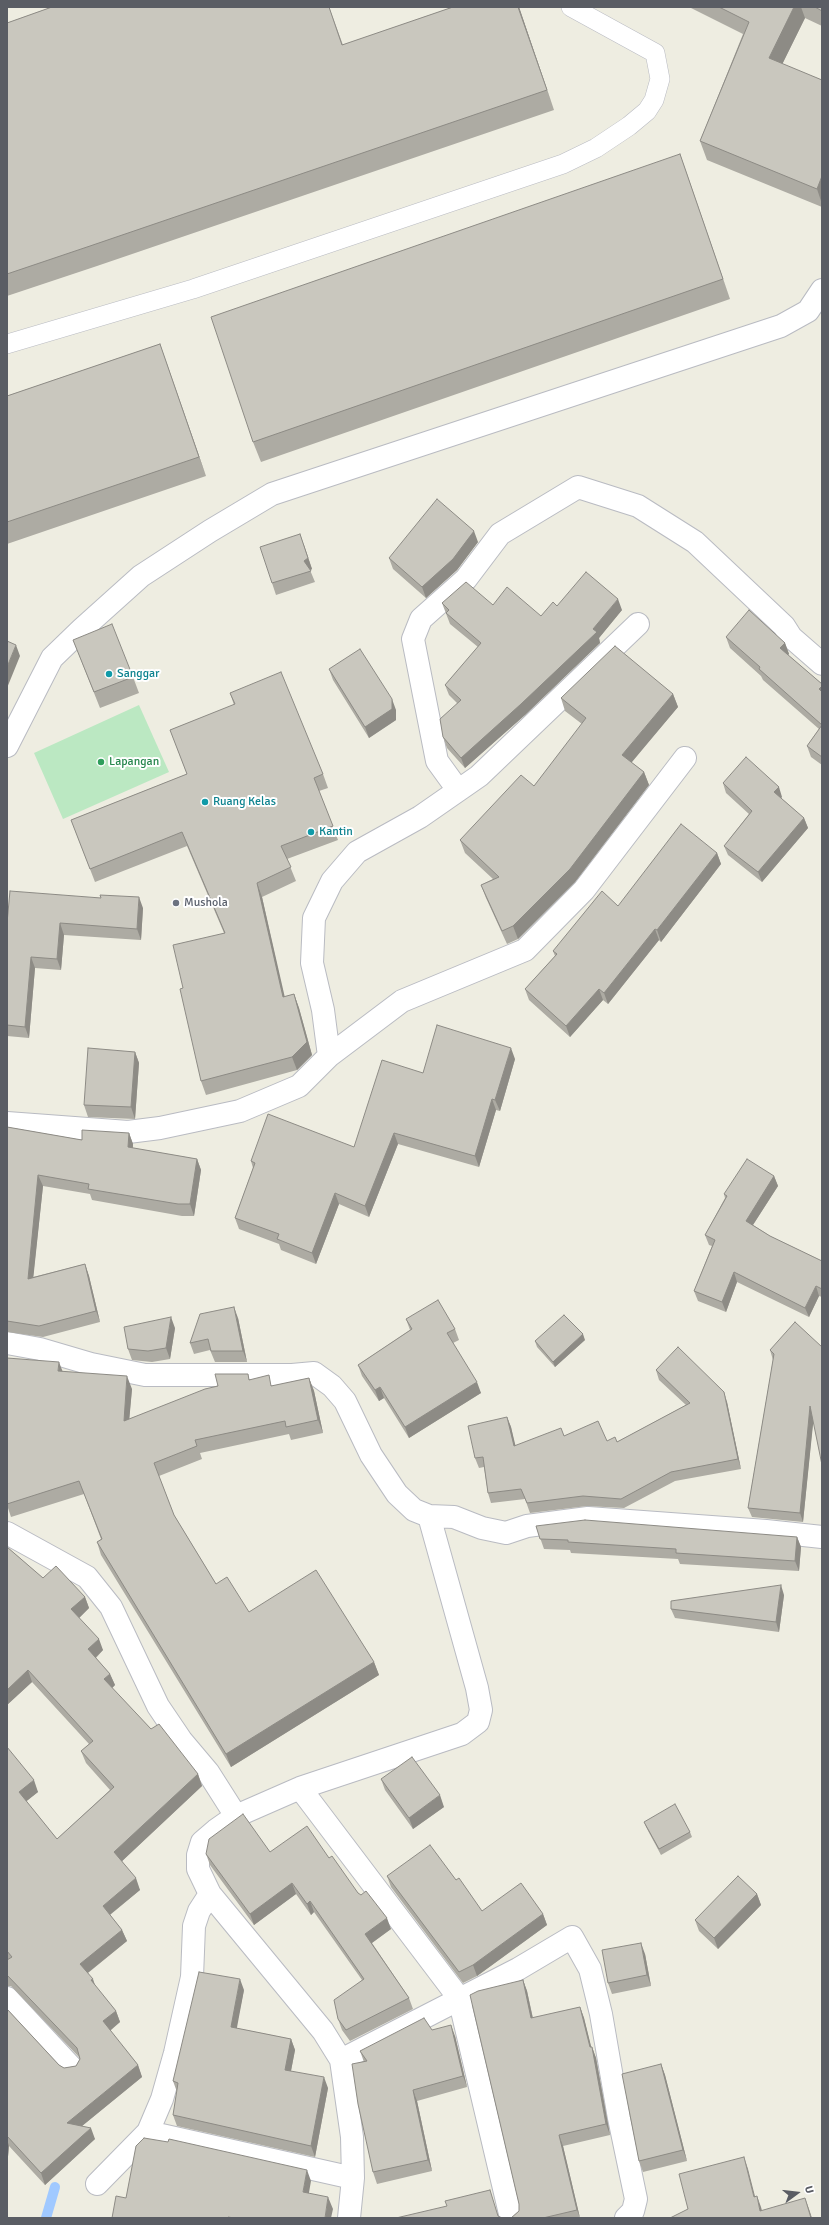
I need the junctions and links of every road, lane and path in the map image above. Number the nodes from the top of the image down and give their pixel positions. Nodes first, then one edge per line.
1 (571, 7) edge
2 (822, 290) edge
3 (7, 344) edge
4 (638, 624) dead end
5 (822, 664) edge
6 (7, 746) edge
7 (685, 758) dead end
8 (458, 790) junction
9 (329, 1056) junction
10 (7, 1123) edge
11 (7, 1343) edge
12 (429, 1516) junction
13 (7, 1533) edge
14 (822, 1537) edge
15 (300, 1788) junction
16 (236, 1816) junction
17 (210, 1894) junction
18 (7, 1998) edge
19 (459, 1998) junction
20 (341, 2060) junction
21 (72, 2068) edge
22 (148, 2132) junction
23 (353, 2178) junction
24 (97, 2184) dead end
25 (349, 2218) edge
26 (511, 2218) edge
27 (626, 2218) edge

1 - 3 lane
2 - 6 street
4 - 8 street
5 - 8 street
7 - 9 street
8 - 9 street
9 - 10 street
11 - 12 street
12 - 14 street
12 - 15 street
13 - 16 street
15 - 16 street
15 - 19 street
16 - 17 street
17 - 20 street
17 - 22 street
18 - 21 street
19 - 20 street
19 - 26 street
19 - 27 street
20 - 23 street
22 - 23 street
22 - 24 street
23 - 25 street

